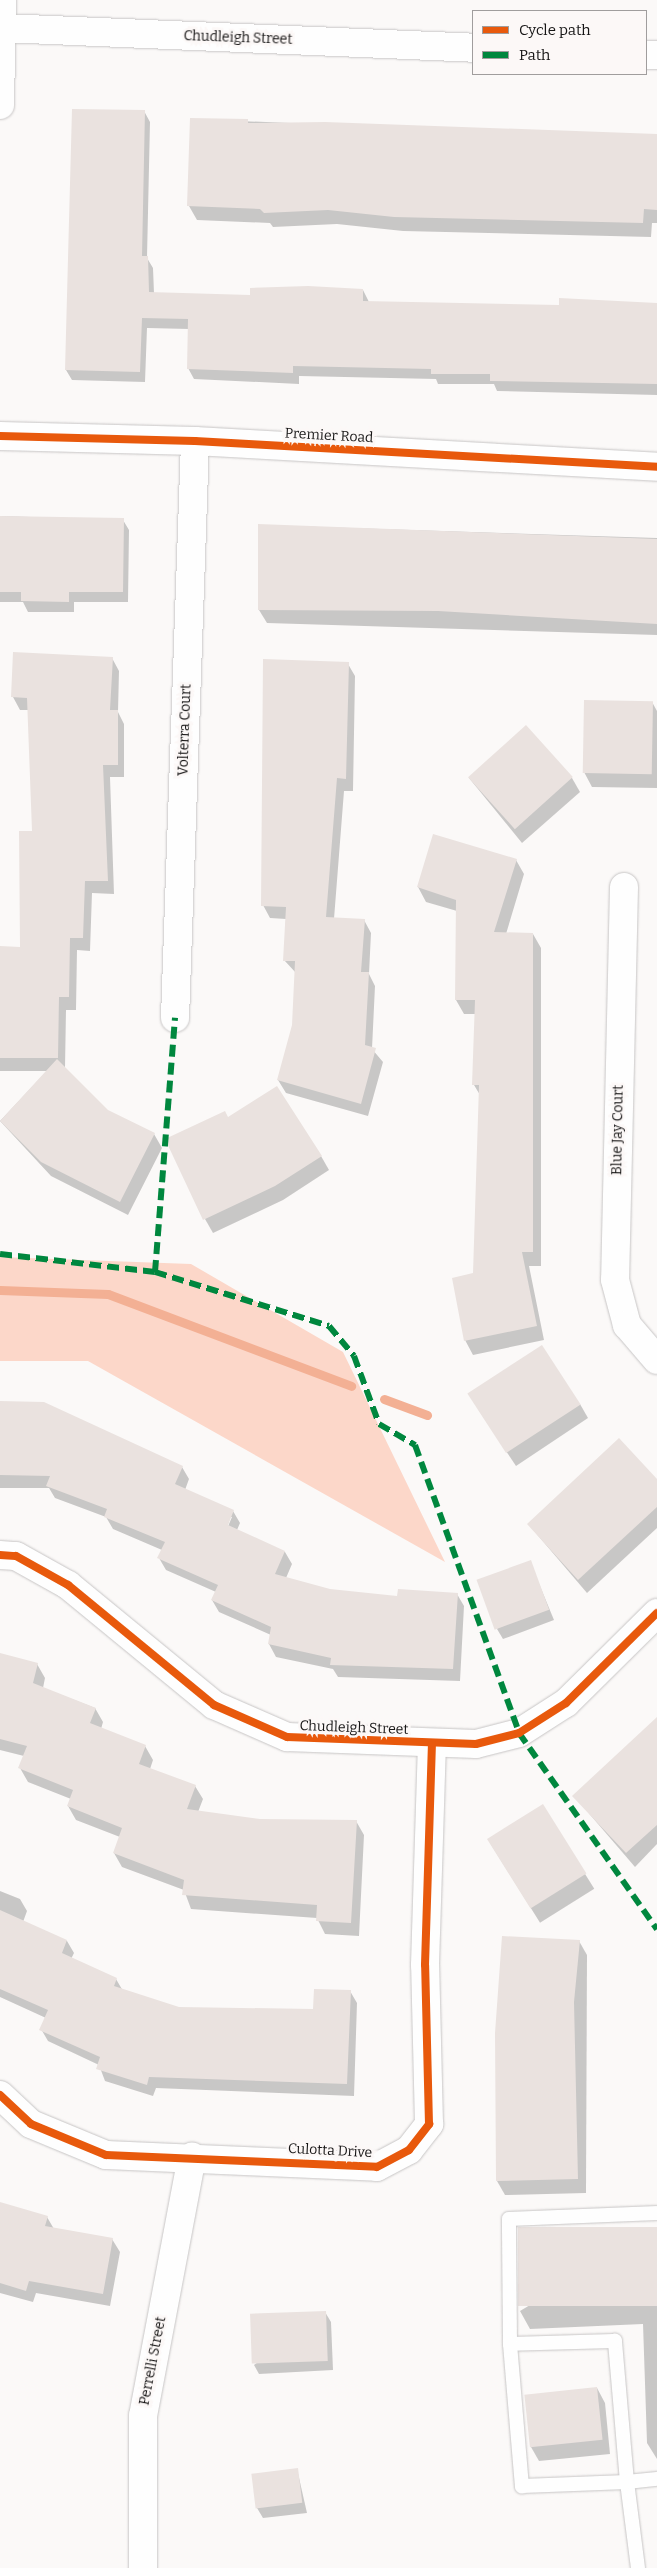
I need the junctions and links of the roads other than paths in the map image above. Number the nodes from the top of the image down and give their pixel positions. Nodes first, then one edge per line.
1 (2, 0) edge
2 (3, 28) junction
3 (472, 48) edge
4 (0, 105) edge
5 (0, 436) edge
6 (195, 441) junction
7 (657, 467) edge
8 (624, 887) dead end
9 (175, 1018) dead end
10 (657, 1360) edge
11 (0, 1555) edge
12 (657, 1613) edge
13 (432, 1743) junction
14 (0, 2095) edge
15 (192, 2156) junction
16 (657, 2213) edge
17 (510, 2344) junction
18 (657, 2479) edge
19 (626, 2482) junction
20 (143, 2568) edge
21 (638, 2568) edge

1 - 2 street
2 - 3 street, Chudleigh Street
2 - 4 street
5 - 6 street, Premier Road
6 - 7 street, Premier Road
6 - 9 street, Volterra Court
8 - 10 street, Blue Jay Court
11 - 13 street, Chudleigh Street
12 - 13 street, Chudleigh Street
13 - 15 street, Culotta Drive
14 - 15 street, Culotta Drive
15 - 20 street, Perrelli Street
16 - 17 lane
17 - 19 lane
17 - 19 lane
18 - 19 lane
19 - 21 lane

